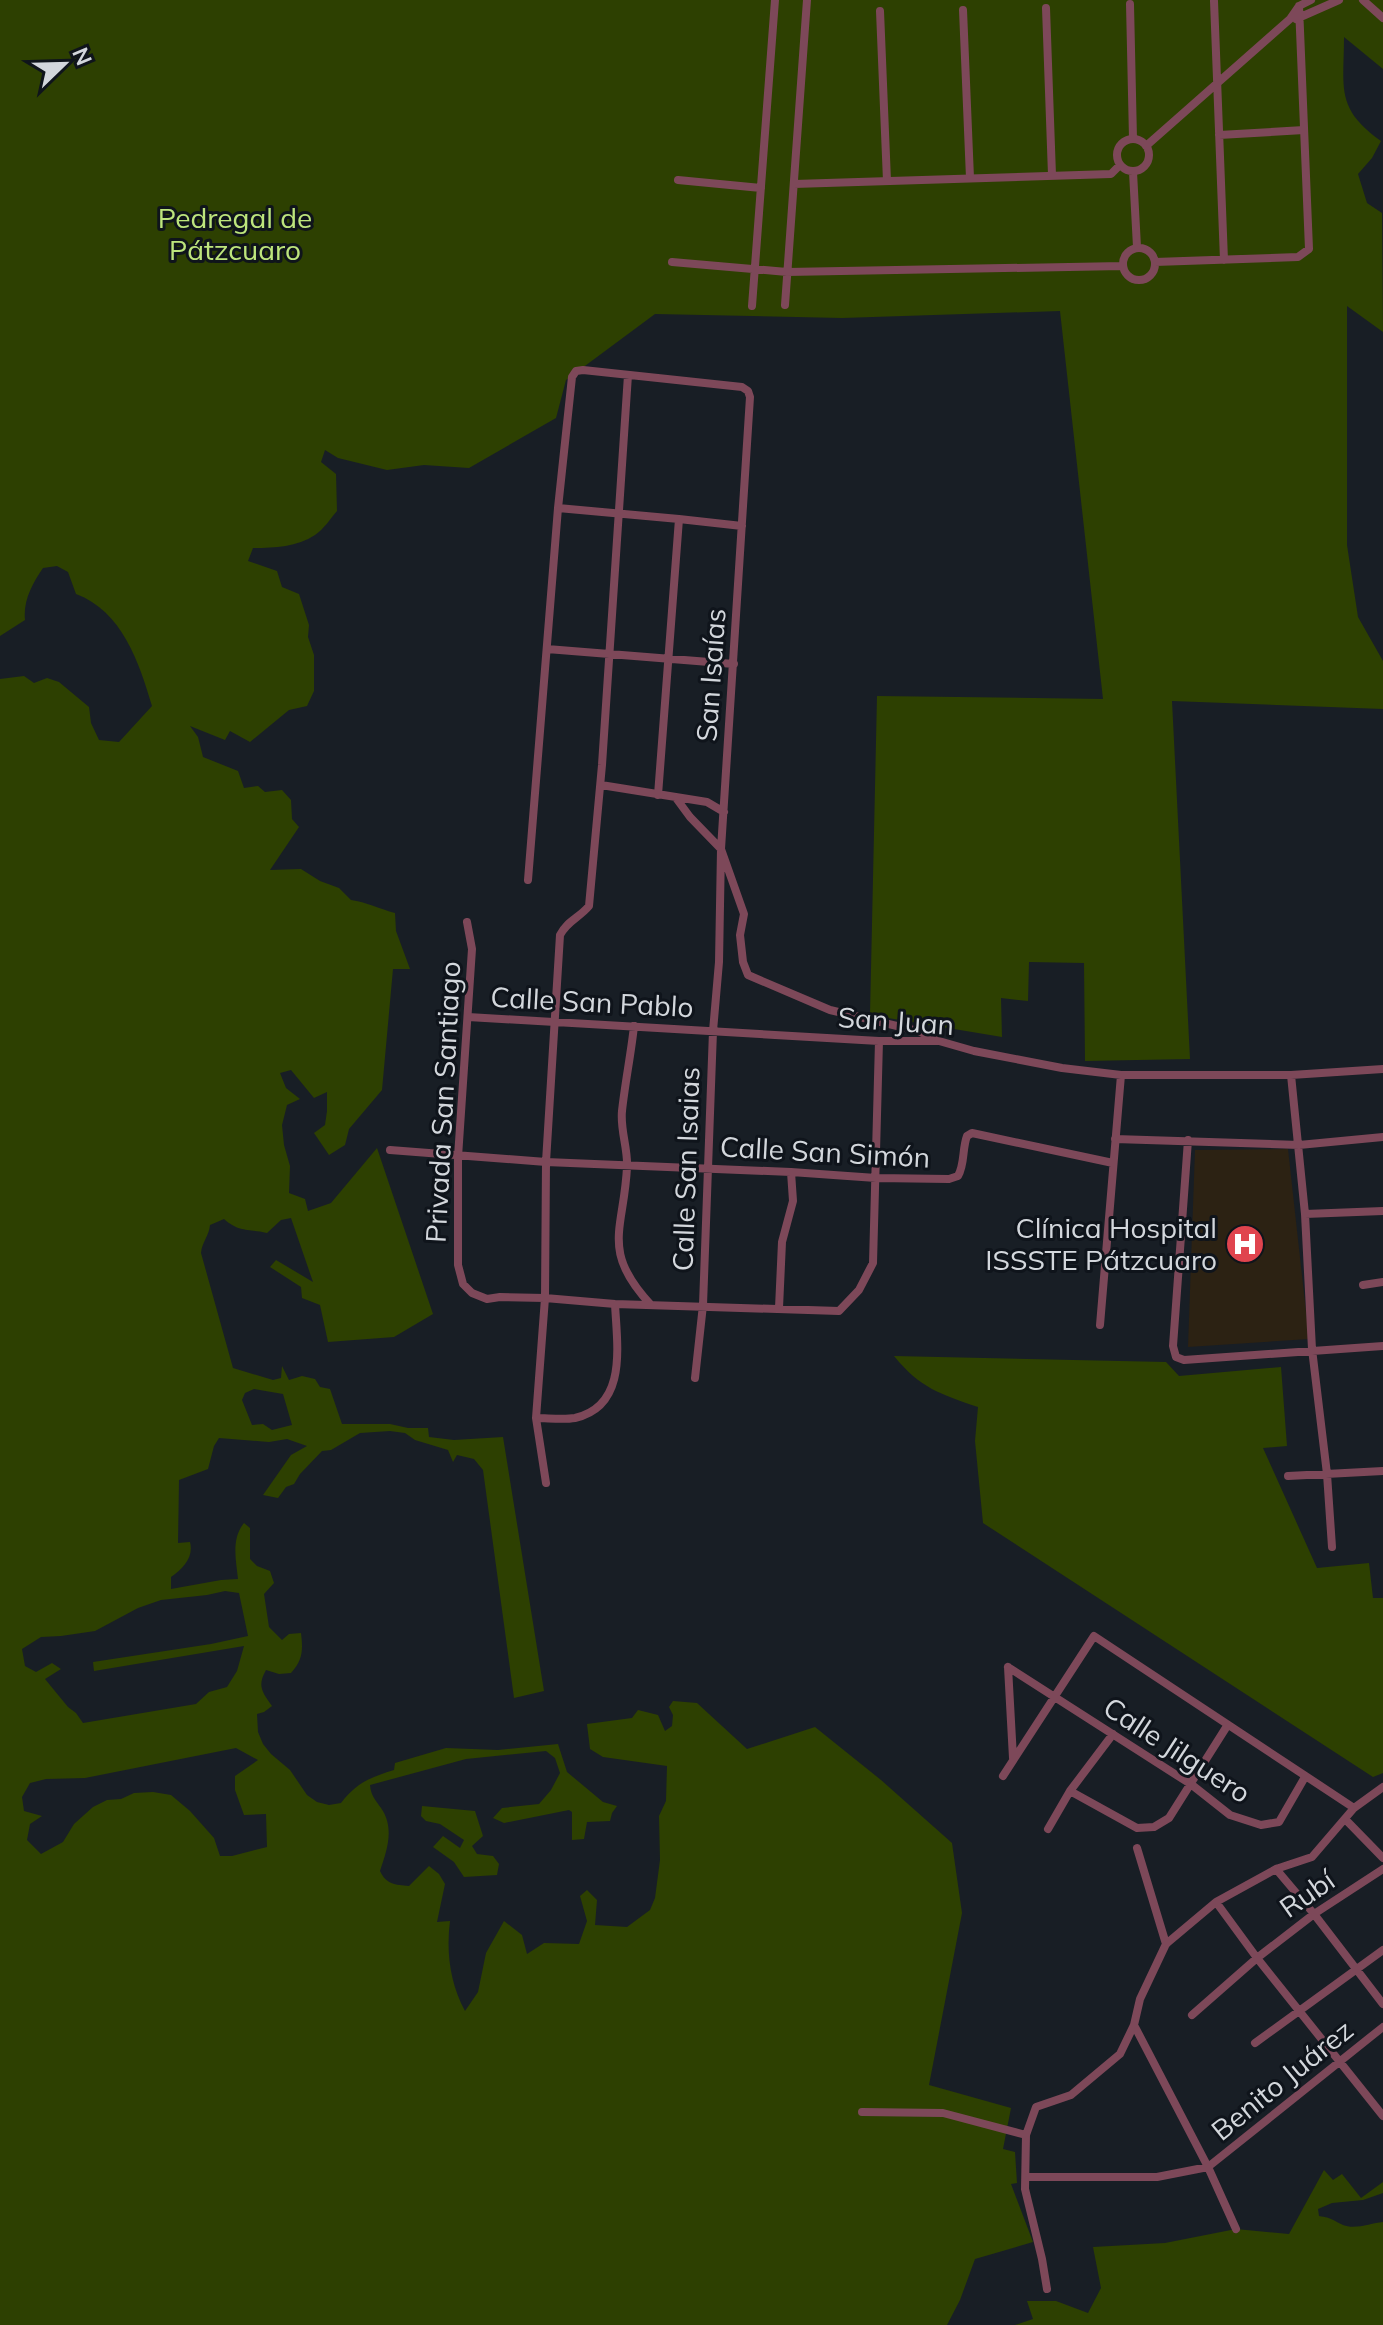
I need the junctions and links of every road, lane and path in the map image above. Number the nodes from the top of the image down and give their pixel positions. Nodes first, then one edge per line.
1 (775, 0) edge
2 (807, 0) edge
3 (1311, 0) edge
4 (1339, 0) edge
5 (1363, 0) edge
6 (1214, 1) edge
7 (1130, 4) dead end
8 (1046, 8) dead end
9 (963, 10) dead end
10 (880, 11) dead end
11 (1383, 18) edge
12 (1295, 19) junction
13 (1217, 83) junction
14 (1304, 130) junction
15 (1219, 135) junction
16 (1133, 139) junction
17 (1146, 146) junction
18 (1120, 165) junction
19 (1133, 172) junction
20 (1052, 175) junction
21 (970, 178) junction
22 (678, 180) dead end
23 (887, 181) junction
24 (794, 184) junction
25 (761, 188) junction
26 (1137, 247) junction
27 (1224, 260) junction
28 (672, 262) dead end
29 (1155, 262) junction
30 (1122, 266) junction
31 (754, 271) junction
32 (787, 272) junction
33 (785, 305) dead end
34 (752, 306) dead end
35 (628, 375) junction
36 (558, 508) junction
37 (618, 513) junction
38 (679, 519) junction
39 (742, 526) junction
40 (547, 649) junction
41 (609, 654) junction
42 (669, 659) junction
43 (734, 664) junction
44 (601, 785) junction
45 (658, 795) junction
46 (676, 798) junction
47 (724, 812) junction
48 (721, 849) junction
49 (528, 880) dead end
50 (467, 922) dead end
51 (719, 962) joint
52 (468, 1017) junction
53 (555, 1022) junction
54 (634, 1026) junction
55 (713, 1031) junction
56 (879, 1041) junction
57 (939, 1041) junction
58 (1383, 1069) edge
59 (1121, 1075) junction
60 (1291, 1075) junction
61 (1383, 1137) edge
62 (1115, 1139) junction
63 (1188, 1140) junction
64 (1299, 1145) junction
65 (390, 1150) dead end
66 (458, 1157) junction
67 (546, 1162) junction
68 (1113, 1163) junction
69 (627, 1165) junction
70 (707, 1169) junction
71 (791, 1172) junction
72 (876, 1178) junction
73 (1383, 1211) edge
74 (1305, 1214) junction
75 (1383, 1282) edge
76 (1363, 1285) dead end
77 (545, 1298) junction
78 (615, 1304) junction
79 (651, 1305) junction
80 (703, 1305) junction
81 (779, 1308) junction
82 (1100, 1325) dead end
83 (1383, 1346) edge
84 (1312, 1349) junction
85 (695, 1378) dead end
86 (536, 1418) junction
87 (1383, 1471) edge
88 (1327, 1474) junction
89 (1288, 1476) dead end
90 (546, 1483) dead end
91 (1332, 1547) dead end
92 (1054, 1698) junction
93 (1227, 1726) junction
94 (1113, 1734) junction
95 (1013, 1760) junction
96 (1003, 1776) dead end
97 (1305, 1777) junction
98 (1192, 1785) junction
99 (1383, 1787) edge
100 (1070, 1791) junction
101 (1354, 1808) junction
102 (1345, 1819) junction
103 (1048, 1829) dead end
104 (1137, 1848) dead end
105 (1383, 1858) edge
106 (1276, 1869) junction
107 (1383, 1869) edge
108 (1216, 1902) junction
109 (1314, 1914) junction
110 (1166, 1944) junction
111 (1383, 1950) edge
112 (1257, 1958) junction
113 (1357, 1970) junction
114 (1383, 2004) edge
115 (1300, 2011) junction
116 (1192, 2015) dead end
117 (1134, 2025) junction
118 (1383, 2027) edge
119 (1255, 2043) dead end
120 (1341, 2063) junction
121 (862, 2112) dead end
122 (1383, 2116) edge
123 (1026, 2135) junction
124 (1208, 2167) junction
125 (1026, 2177) junction
126 (1236, 2229) dead end
127 (1047, 2289) dead end

1 - 25 street
2 - 24 street
3 - 12 street
4 - 12 street
5 - 11 street
6 - 13 street
7 - 16 street
8 - 20 street
9 - 21 street
10 - 23 street
12 - 13 street
12 - 14 street
13 - 15 street
13 - 17 street
14 - 15 street
14 - 27 street
15 - 27 street
16 - 17 street
16 - 18 street
17 - 19 street
18 - 19 street
18 - 20 street
19 - 26 street
20 - 21 street
21 - 23 street
22 - 25 street
23 - 24 street
24 - 32 street
25 - 31 street
26 - 29 street
26 - 30 street
27 - 29 street
28 - 31 street
29 - 30 street
30 - 32 street
31 - 32 street
31 - 34 street
32 - 33 street
35 - 36 street
35 - 37 street
35 - 39 street, San Isaías
36 - 37 street
36 - 40 street
37 - 38 street
37 - 41 street
38 - 39 street
38 - 42 street
39 - 43 street, San Isaías
40 - 41 street
40 - 49 street
41 - 42 street
41 - 44 street
42 - 43 street
42 - 45 street
43 - 47 street, San Isaías
44 - 45 street
44 - 53 street
45 - 46 street
46 - 47 street
46 - 48 street
47 - 48 street, San Isaías
48 - 51 street, San Isaías
48 - 57 street
50 - 52 street, Privada San Santiago
51 - 55 street, Calle San Isaias
52 - 53 street, Calle San Pablo
52 - 66 street, Privada San Santiago
53 - 54 street, Calle San Pablo
53 - 67 street
54 - 55 street, Calle San Pablo
54 - 69 street
55 - 56 street, San Juan
55 - 70 street, Calle San Isaias
56 - 57 street, San Juan
56 - 72 street
57 - 59 street, San Juan
58 - 60 street, San Juan
59 - 60 street, San Juan
59 - 62 street
60 - 64 street
61 - 64 street
62 - 63 street
62 - 68 street
63 - 64 street
63 - 84 street
64 - 74 street
65 - 66 street, Calle San Simón
66 - 67 street, Calle San Simón
66 - 77 street, Privada San Santiago
67 - 69 street, Calle San Simón
67 - 77 street
68 - 72 street, Calle San Simón
68 - 82 street
69 - 70 street, Calle San Simón
69 - 79 street
70 - 71 street, Calle San Simón
70 - 80 street, Calle San Isaias
71 - 72 street, Calle San Simón
71 - 81 street
72 - 81 street
73 - 74 street
74 - 84 street
75 - 76 street
77 - 78 street
77 - 86 street
78 - 79 street
78 - 86 street
79 - 80 street
80 - 81 street
80 - 85 street, Calle San Isaias
83 - 84 street
84 - 88 street
86 - 90 street
87 - 88 street
88 - 89 street
88 - 91 street
92 - 93 street
92 - 94 street, Calle Jilguero
92 - 95 street
92 - 95 street, Calle Jilguero
93 - 97 street
93 - 98 street
94 - 98 street, Calle Jilguero
94 - 100 street
95 - 96 street
97 - 98 street, Calle Jilguero
97 - 101 street
98 - 100 street
99 - 101 street
100 - 103 street
101 - 102 street
102 - 105 street
102 - 106 street
104 - 110 street
106 - 108 street
106 - 109 street
107 - 109 street, Rubí
108 - 110 street
108 - 112 street
109 - 112 street, Rubí
109 - 113 street
110 - 117 street
111 - 113 street
112 - 115 street
112 - 116 street, Rubí
113 - 114 street
113 - 115 street
115 - 119 street
115 - 120 street
117 - 123 street
117 - 124 street
118 - 120 street, Benito Juárez
120 - 122 street
120 - 124 street, Benito Juárez
121 - 123 street
123 - 125 street
124 - 125 street
124 - 126 street
125 - 127 street

